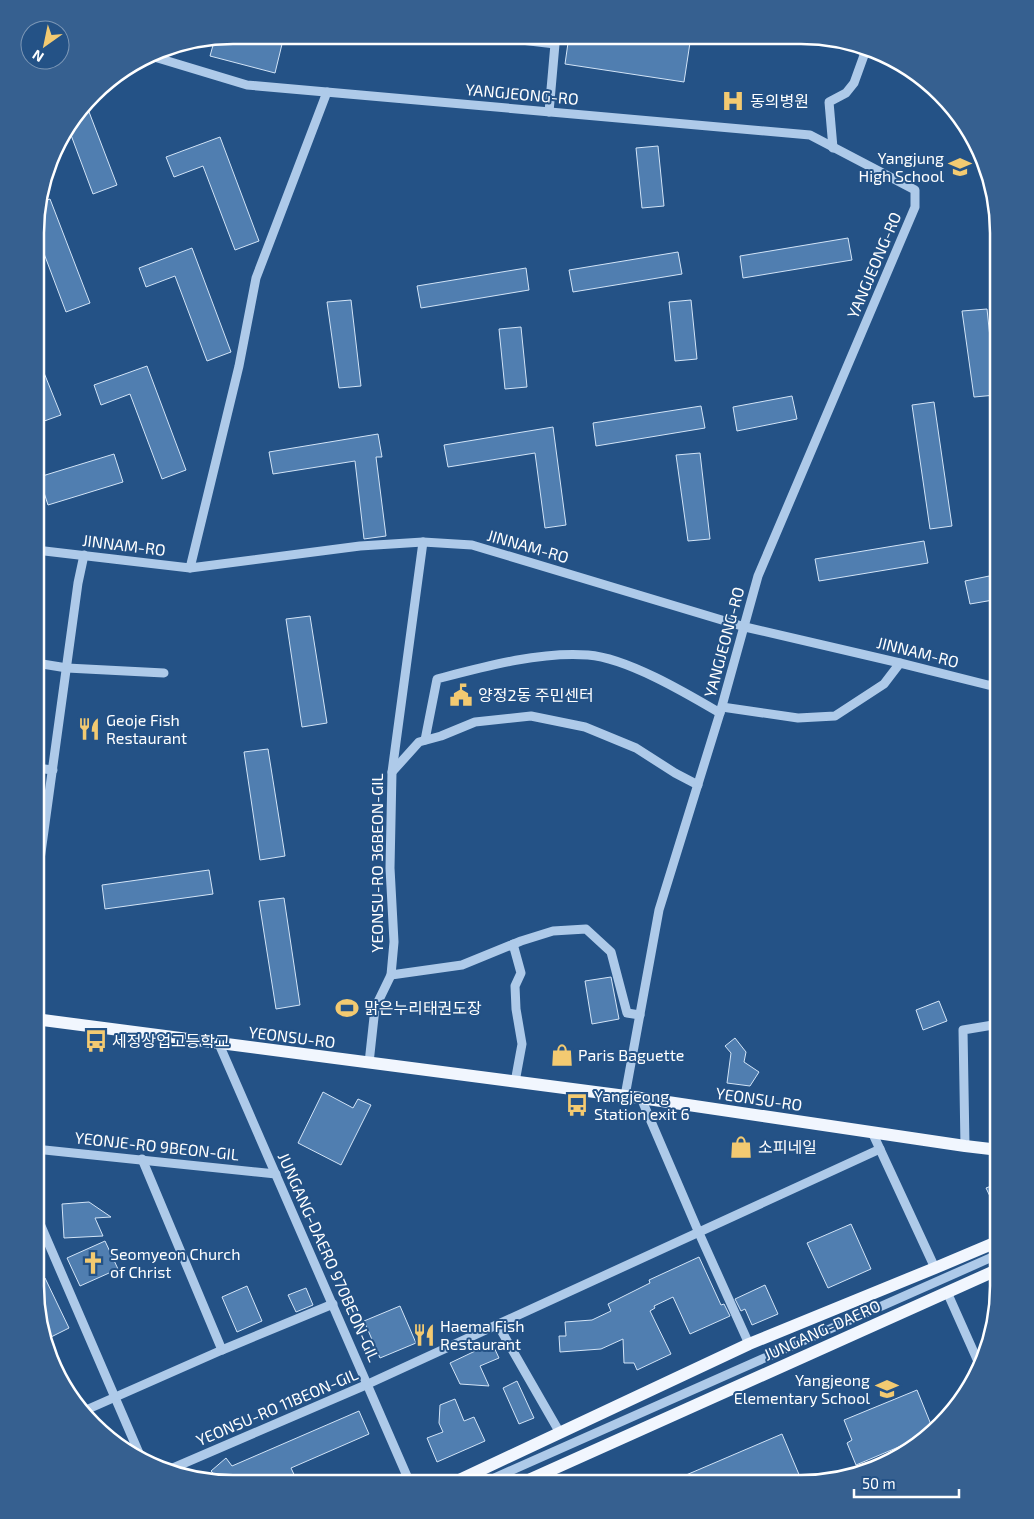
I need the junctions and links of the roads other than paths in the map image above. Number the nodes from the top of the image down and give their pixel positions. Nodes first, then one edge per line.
1 (555, 44) edge
2 (864, 55) edge
3 (160, 59) edge
4 (327, 92) junction
5 (549, 112) junction
6 (833, 148) junction
7 (423, 542) junction
8 (44, 551) edge
9 (84, 555) junction
10 (190, 568) junction
11 (745, 627) junction
12 (900, 663) junction
13 (44, 664) edge
14 (67, 668) junction
15 (164, 673) dead end
16 (990, 685) edge
17 (721, 710) junction
18 (425, 740) junction
19 (44, 769) edge
20 (53, 770) junction
21 (392, 772) junction
22 (698, 785) junction
23 (44, 827) edge
24 (513, 944) junction
25 (391, 975) junction
26 (640, 1015) junction
27 (44, 1020) edge
28 (990, 1026) edge
29 (219, 1044) junction
30 (369, 1063) junction
31 (515, 1082) junction
32 (625, 1096) junction
33 (641, 1098) junction
34 (872, 1132) junction
35 (965, 1146) junction
36 (990, 1149) edge
37 (44, 1150) edge
38 (880, 1150) junction
39 (142, 1159) junction
40 (276, 1174) junction
41 (44, 1233) edge
42 (699, 1233) junction
43 (990, 1245) edge
44 (990, 1258) edge
45 (935, 1268) junction
46 (990, 1273) edge
47 (947, 1292) junction
48 (333, 1304) junction
49 (498, 1325) junction
50 (749, 1344) junction
51 (222, 1350) junction
52 (976, 1357) edge
53 (368, 1384) junction
54 (116, 1397) junction
55 (89, 1409) edge
56 (560, 1433) junction
57 (138, 1450) edge
58 (176, 1466) edge
59 (407, 1475) edge
60 (470, 1475) edge
61 (501, 1475) edge
62 (540, 1475) edge

1 - 5 street
2 - 6 street
3 - 4 street, YANGJEONG-RO
4 - 5 street, YANGJEONG-RO
4 - 10 street
5 - 6 street, YANGJEONG-RO
6 - 11 street, YANGJEONG-RO
7 - 10 street, JINNAM-RO
7 - 11 street, JINNAM-RO
7 - 21 street, YEONSU-RO 36BEON-GIL
8 - 9 street, JINNAM-RO
9 - 10 street, JINNAM-RO
9 - 14 street
11 - 12 street, JINNAM-RO
11 - 17 street, YANGJEONG-RO
12 - 16 street, JINNAM-RO
12 - 17 street
13 - 14 street
14 - 15 street
14 - 20 street
17 - 18 street
17 - 22 street, YANGJEONG-RO
18 - 21 street
18 - 22 street
19 - 20 street
20 - 23 street
21 - 25 street, YEONSU-RO 36BEON-GIL
22 - 26 street, YANGJEONG-RO
24 - 25 street
24 - 26 street
24 - 31 street
25 - 30 street, YEONSU-RO 36BEON-GIL
26 - 32 street, YANGJEONG-RO
27 - 29 main road, YEONSU-RO
28 - 35 street
29 - 30 main road, YEONSU-RO
29 - 40 street, JUNGANG-DAERO 970BEON-GIL
30 - 31 main road, YEONSU-RO
31 - 32 main road, YEONSU-RO
32 - 33 main road, YEONSU-RO
33 - 34 main road, YEONSU-RO
33 - 42 street
34 - 35 main road, YEONSU-RO
34 - 38 street
35 - 36 main road, YEONSU-RO
37 - 39 street, YEONJE-RO 9BEON-GIL
38 - 42 street, YEONSU-RO 11BEON-GIL
38 - 45 street
39 - 40 street, YEONJE-RO 9BEON-GIL
39 - 51 street
40 - 48 street, JUNGANG-DAERO 970BEON-GIL
41 - 54 street
42 - 49 street, YEONSU-RO 11BEON-GIL
42 - 50 street
43 - 45 main road, JUNGANG-DAERO
44 - 61 street
45 - 50 main road, JUNGANG-DAERO
46 - 47 main road, JUNGANG-DAERO
47 - 52 street
47 - 62 main road, JUNGANG-DAERO
48 - 51 street
48 - 53 street, JUNGANG-DAERO 970BEON-GIL
49 - 53 street, YEONSU-RO 11BEON-GIL
49 - 56 street
50 - 56 main road, JUNGANG-DAERO
51 - 54 street
53 - 58 street, YEONSU-RO 11BEON-GIL
53 - 59 street, JUNGANG-DAERO 970BEON-GIL
54 - 55 street
54 - 57 street
56 - 60 main road, JUNGANG-DAERO

